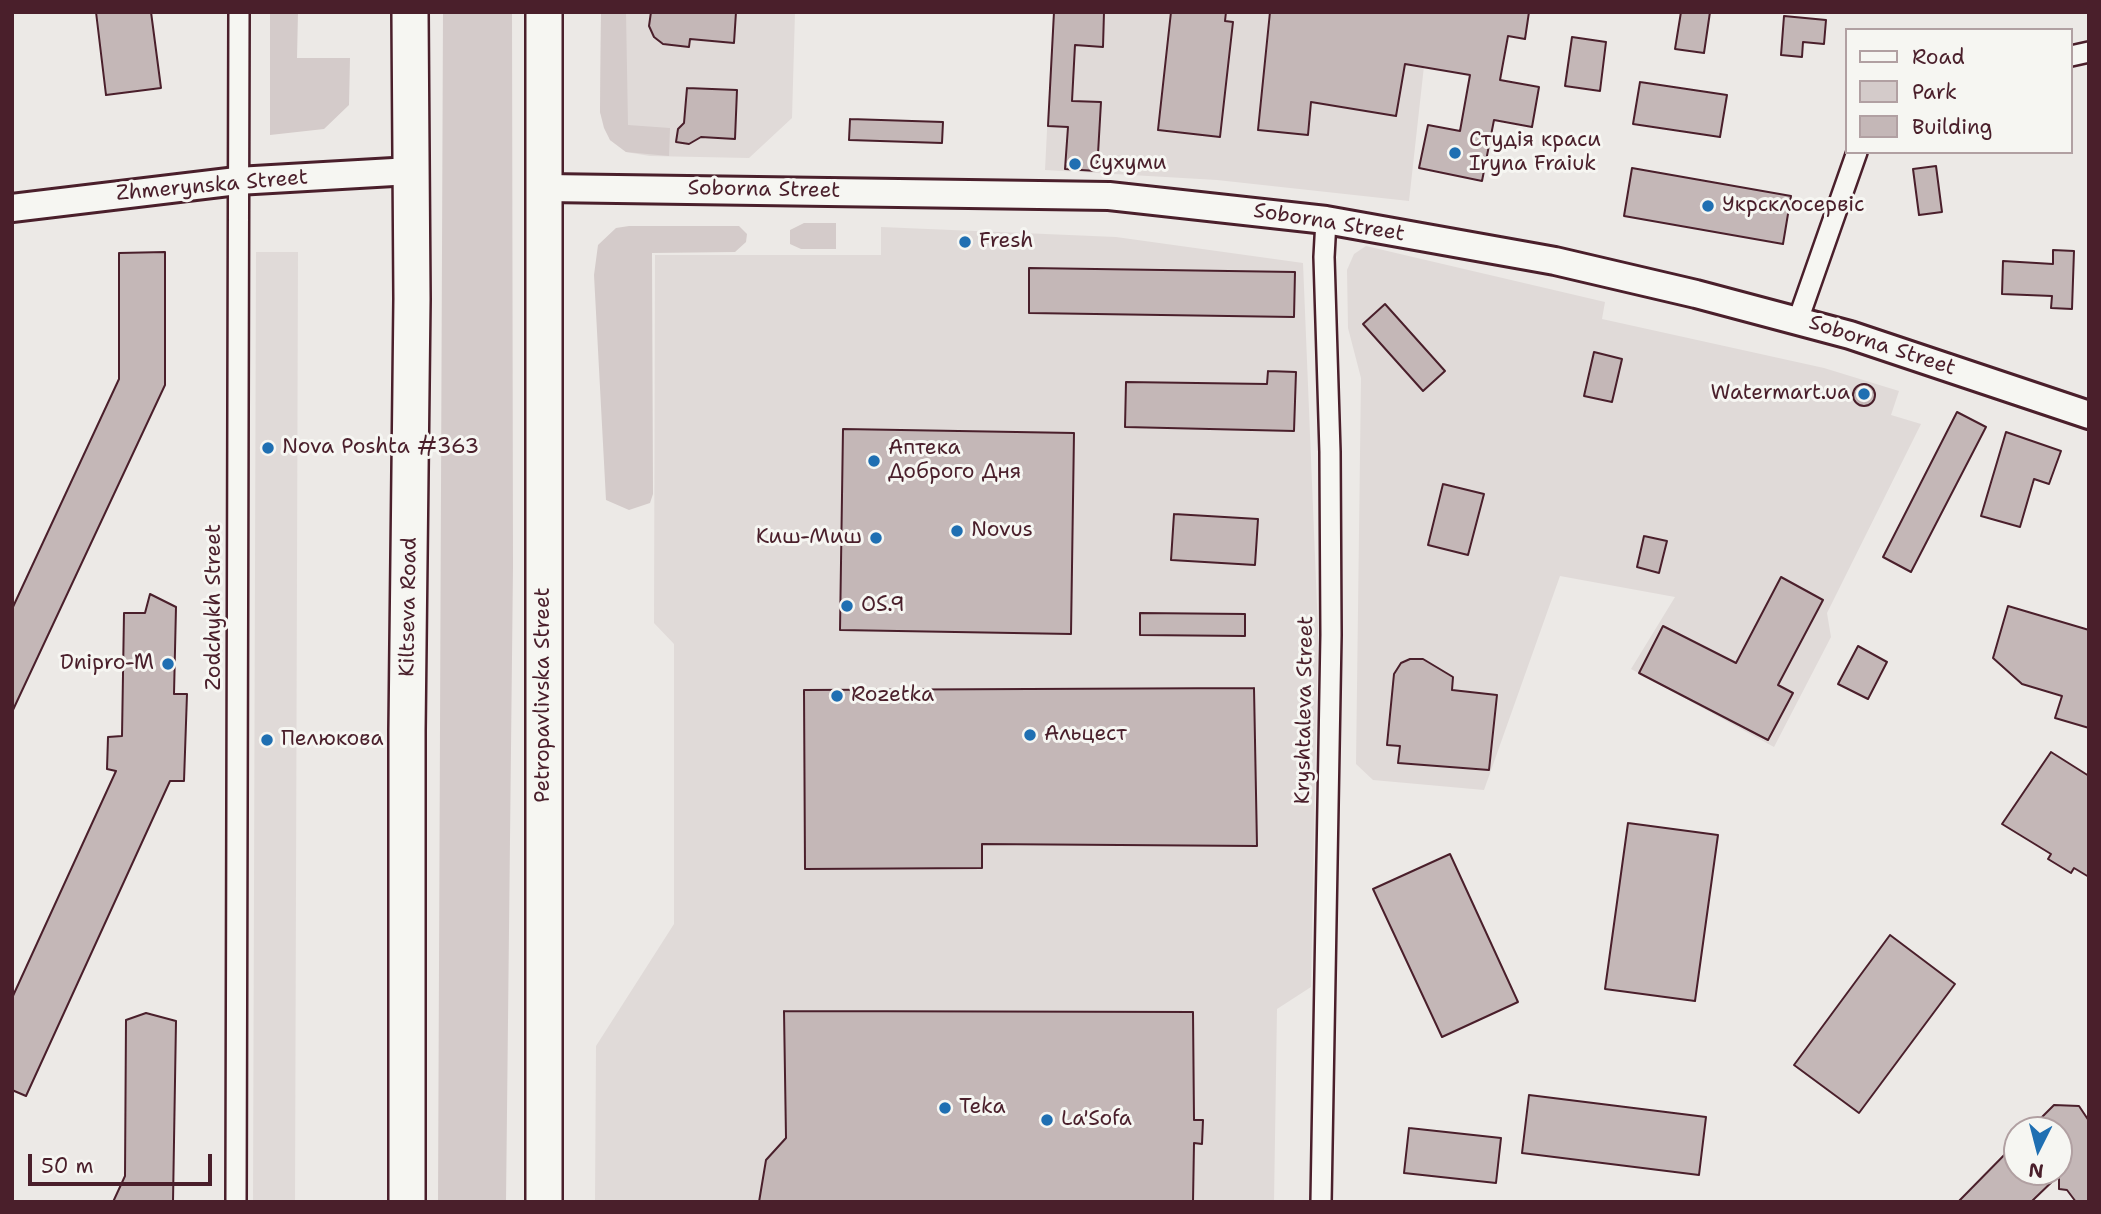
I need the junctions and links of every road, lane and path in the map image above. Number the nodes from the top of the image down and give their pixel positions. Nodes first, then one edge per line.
1 (239, 12) edge
2 (410, 12) edge
3 (544, 12) edge
4 (1856, 154) edge
5 (411, 171) junction
6 (237, 181) junction
7 (547, 188) junction
8 (12, 208) edge
9 (1326, 220) junction
10 (1798, 320) junction
11 (2089, 415) edge
12 (236, 1202) edge
13 (407, 1202) edge
14 (544, 1202) edge
15 (1321, 1202) edge

1 - 6 street, Zodchykh Street
2 - 5 highway, Kiltseva Road
3 - 7 highway, Petropavlivska Street
4 - 10 street
5 - 6 main road, Zhmerynska Street
5 - 13 highway, Kiltseva Road
6 - 8 main road, Zhmerynska Street
6 - 12 street, Zodchykh Street
7 - 9 main road, Soborna Street
7 - 14 highway, Petropavlivska Street
9 - 10 main road, Soborna Street
9 - 15 street, Kryshtaleva Street
10 - 11 main road, Soborna Street

